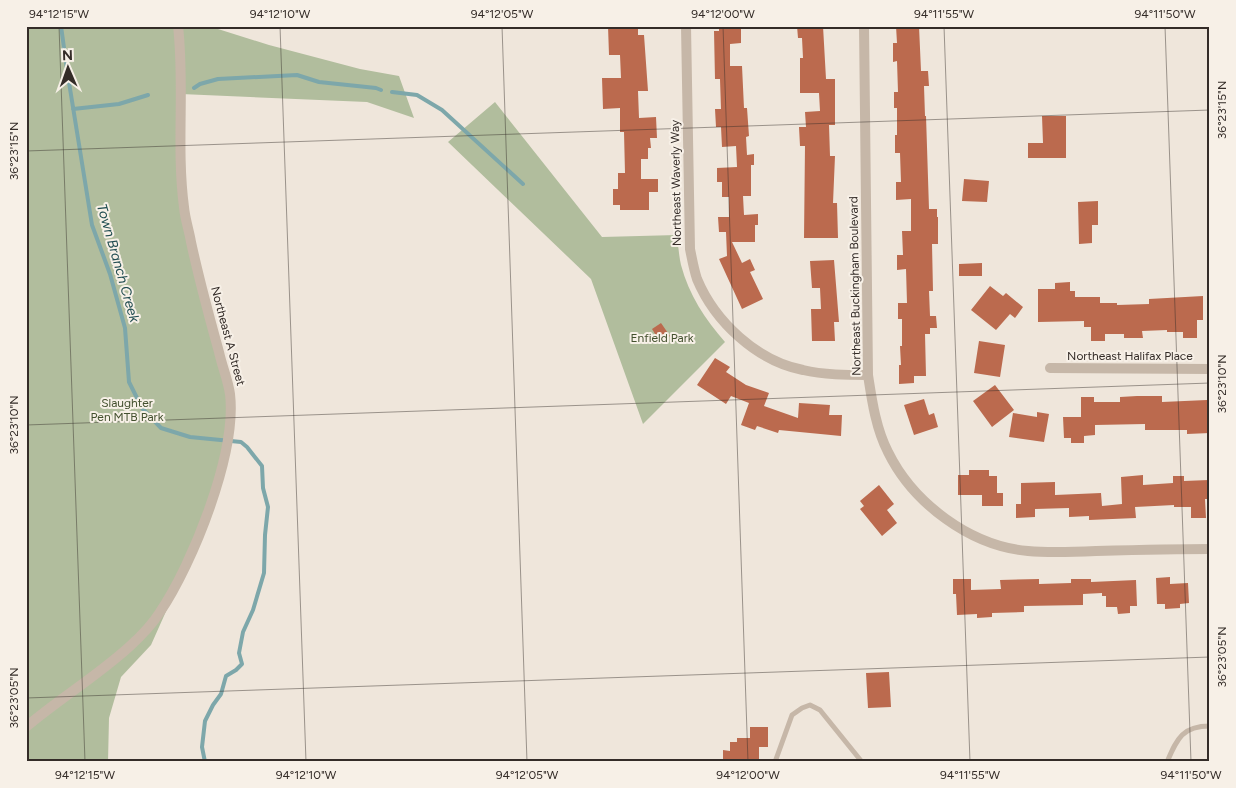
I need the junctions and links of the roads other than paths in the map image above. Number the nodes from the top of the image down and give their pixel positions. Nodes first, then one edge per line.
1 (178, 26) edge
2 (686, 26) edge
3 (864, 26) edge
4 (1050, 368) dead end
5 (1210, 369) edge
6 (868, 375) junction
7 (1210, 549) edge
8 (1210, 726) edge
9 (26, 727) edge
10 (775, 762) edge
11 (862, 762) edge
12 (1167, 762) edge

1 - 9 street, Northeast A Street
2 - 6 street, Northeast Waverly Way
3 - 6 street, Northeast Buckingham Boulevard
4 - 5 street, Northeast Halifax Place
6 - 7 street, Northeast Buckingham Boulevard
8 - 12 lane
10 - 11 lane

